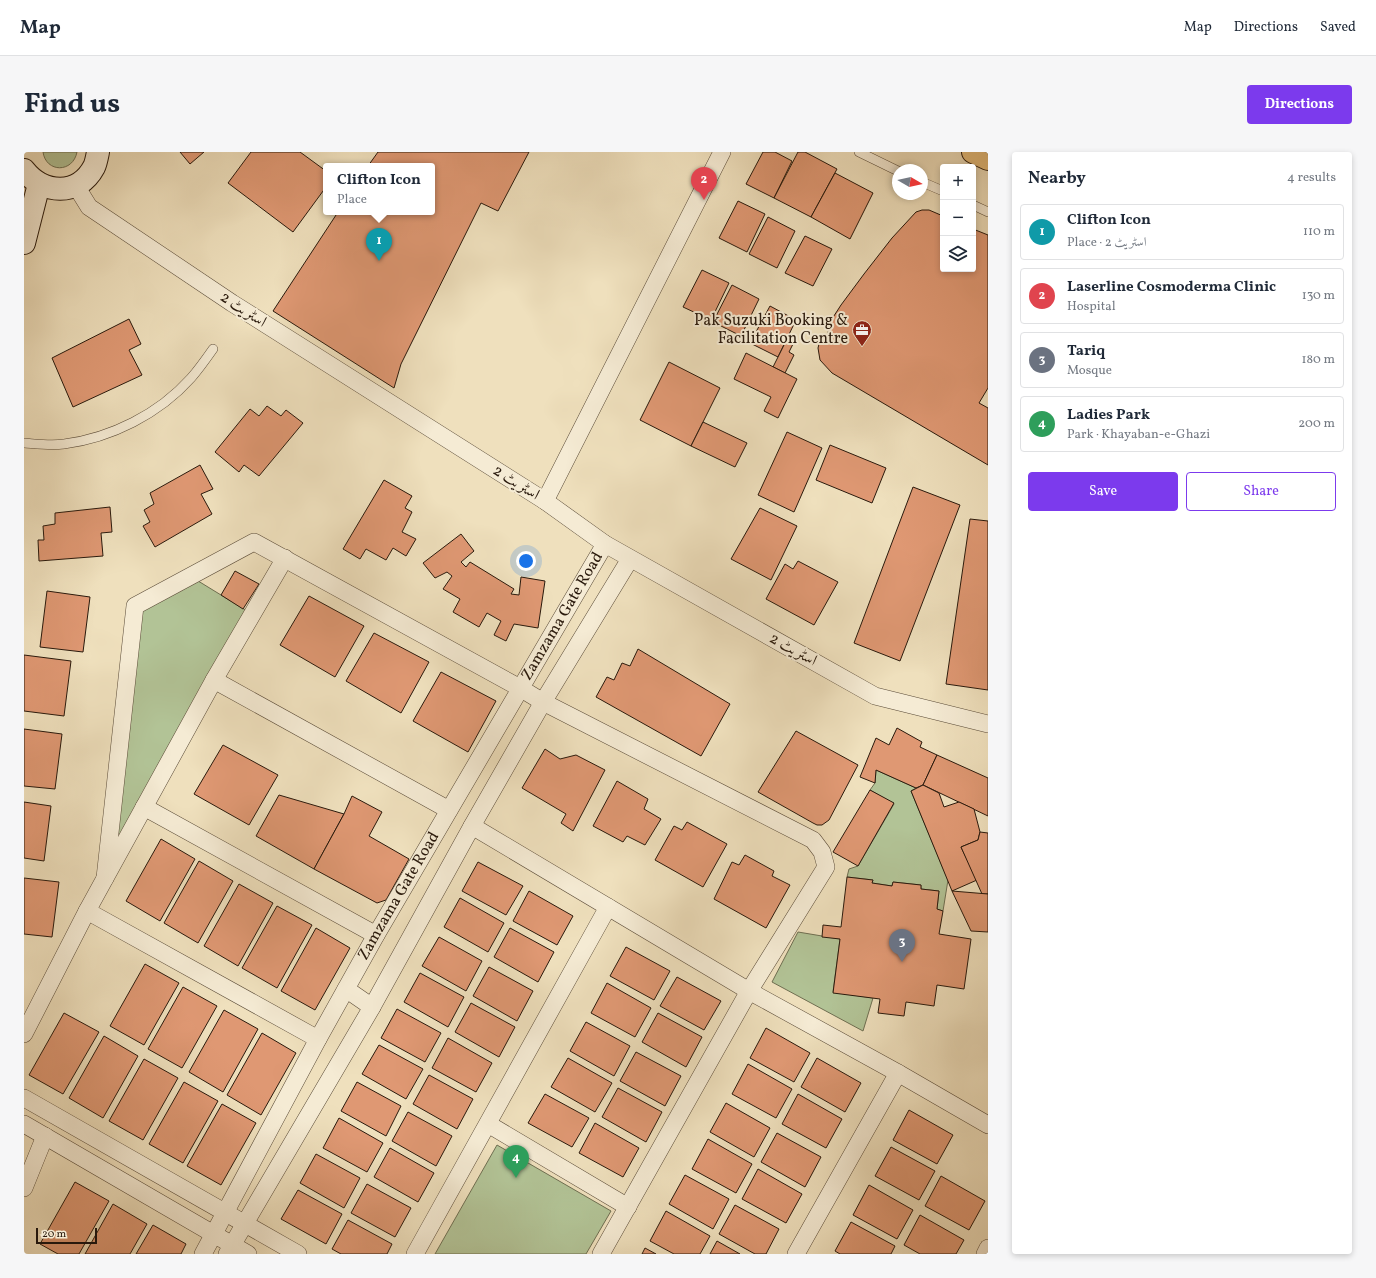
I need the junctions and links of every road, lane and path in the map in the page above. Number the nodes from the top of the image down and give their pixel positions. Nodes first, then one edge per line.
1 (98, 152) edge
2 (722, 152) edge
3 (859, 152) edge
4 (973, 152) edge
5 (988, 159) edge
6 (892, 168) edge
7 (31, 177) edge
8 (928, 185) edge
9 (76, 186) junction
10 (940, 190) edge
11 (976, 206) edge
12 (988, 212) edge
13 (24, 243) edge
14 (213, 349) dead end
15 (24, 443) edge
16 (545, 501) junction
17 (604, 544) junction
18 (285, 558) junction
19 (630, 559) junction
20 (214, 680) junction
21 (520, 688) junction
22 (543, 702) junction
23 (988, 724) edge
24 (482, 752) junction
25 (507, 766) junction
26 (144, 807) junction
27 (449, 810) junction
28 (472, 826) junction
29 (105, 878) junction
30 (608, 907) junction
31 (87, 911) junction
32 (376, 935) junction
33 (346, 990) junction
34 (749, 991) junction
35 (372, 1007) junction
36 (24, 1034) edge
37 (318, 1039) junction
38 (898, 1073) junction
39 (24, 1098) edge
40 (24, 1124) edge
41 (488, 1124) junction
42 (988, 1125) edge
43 (45, 1136) junction
44 (24, 1188) edge
45 (628, 1207) junction
46 (225, 1213) junction
47 (245, 1225) junction
48 (214, 1234) junction
49 (988, 1248) edge
50 (230, 1250) edge
51 (203, 1254) edge
52 (248, 1254) edge
53 (298, 1254) edge
54 (415, 1254) edge
55 (601, 1254) edge
56 (796, 1254) edge
57 (985, 1254) edge

1 - 9 main road
2 - 16 street
3 - 6 lane
4 - 5 main road
7 - 9 main road
7 - 13 main road
8 - 10 lane
9 - 16 street, اسٹریٹ 2
11 - 12 lane
14 - 15 lane
16 - 17 street, اسٹریٹ 2
17 - 19 street, اسٹریٹ 2
17 - 21 street, Zamzama Gate Road
18 - 20 street
18 - 21 street
18 - 29 street
19 - 22 street, Zamzama Gate Road
19 - 23 street, اسٹریٹ 2
20 - 26 street
20 - 27 street
21 - 22 street
21 - 24 street, Zamzama Gate Road
22 - 25 street, Zamzama Gate Road
22 - 34 street
24 - 25 street
24 - 27 street, Zamzama Gate Road
25 - 28 street, Zamzama Gate Road
26 - 29 street
26 - 32 street
27 - 32 street, Zamzama Gate Road
28 - 30 street
28 - 35 street, Zamzama Gate Road
29 - 31 street
30 - 34 street
30 - 41 street
31 - 36 street
31 - 37 street
32 - 33 street, Zamzama Gate Road
33 - 35 street
33 - 37 street, Zamzama Gate Road
34 - 38 street
34 - 45 street
35 - 47 street, Zamzama Gate Road
37 - 46 street, Zamzama Gate Road
38 - 42 street
38 - 56 street
39 - 46 street
40 - 43 street
41 - 45 street
41 - 54 street
43 - 44 street
43 - 48 street
45 - 55 street
46 - 47 street
46 - 48 street, Zamzama Gate Road
47 - 50 street, Zamzama Gate Road
47 - 53 street
48 - 50 street
48 - 51 street, Zamzama Gate Road
49 - 57 street
50 - 52 street

